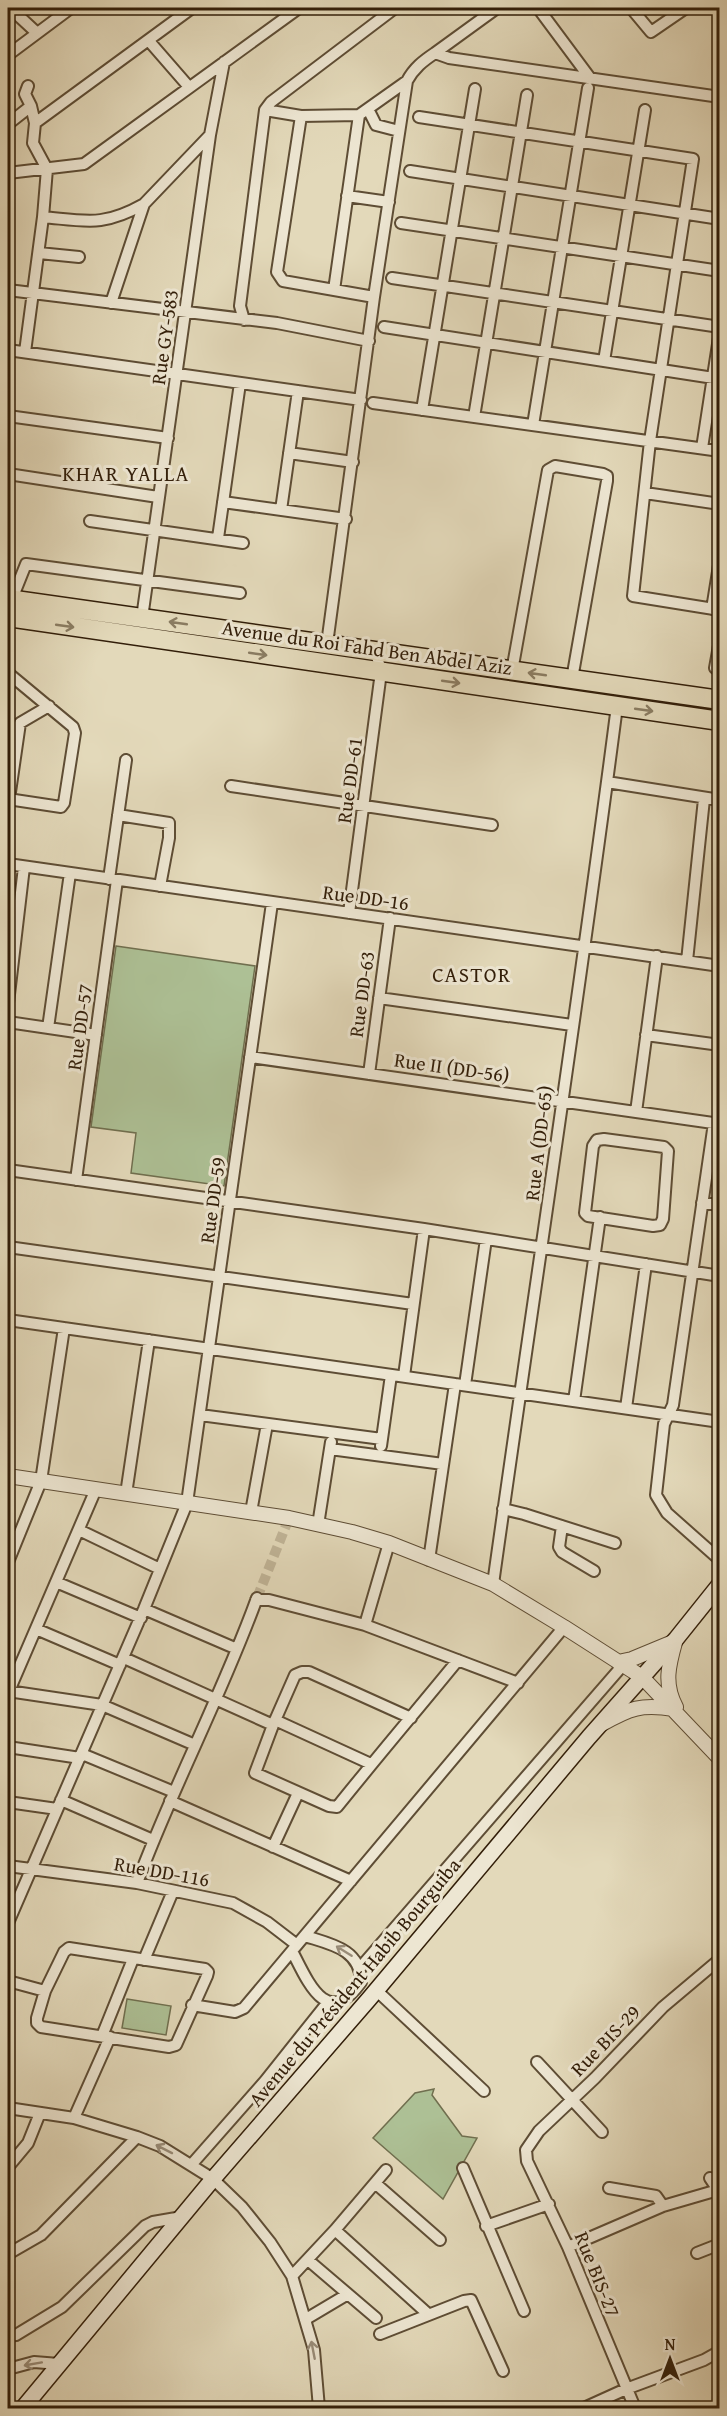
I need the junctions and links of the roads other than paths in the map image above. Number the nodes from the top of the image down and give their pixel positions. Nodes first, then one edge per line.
1 (10, 8) edge
2 (71, 8) edge
3 (192, 8) edge
4 (299, 8) edge
5 (396, 8) edge
6 (497, 8) edge
7 (538, 8) edge
8 (631, 8) edge
9 (686, 8) edge
10 (485, 11) edge
11 (37, 33) junction
12 (149, 41) junction
13 (435, 53) junction
14 (8, 56) edge
15 (224, 62) junction
16 (407, 81) junction
17 (589, 83) junction
18 (28, 86) dead end
19 (189, 87) junction
20 (475, 89) dead end
21 (526, 94) dead end
22 (720, 97) edge
23 (31, 106) junction
24 (265, 110) junction
25 (645, 110) dead end
26 (364, 112) junction
27 (301, 116) junction
28 (419, 117) dead end
29 (36, 123) junction
30 (8, 124) edge
31 (469, 124) junction
32 (399, 130) junction
33 (520, 132) junction
34 (210, 135) junction
35 (580, 142) junction
36 (638, 150) junction
37 (188, 160) junction
38 (47, 169) junction
39 (410, 171) dead end
40 (8, 173) edge
41 (204, 176) junction
42 (460, 178) junction
43 (512, 186) junction
44 (347, 196) junction
45 (571, 196) junction
46 (389, 202) junction
47 (144, 204) junction
48 (629, 205) junction
49 (685, 213) junction
50 (43, 217) junction
51 (720, 219) edge
52 (401, 223) dead end
53 (452, 230) junction
54 (503, 238) junction
55 (562, 247) junction
56 (39, 253) junction
57 (621, 256) junction
58 (80, 257) dead end
59 (677, 264) junction
60 (720, 271) edge
61 (392, 278) dead end
62 (442, 285) junction
63 (8, 290) edge
64 (334, 290) junction
65 (33, 293) junction
66 (494, 293) junction
67 (374, 297) junction
68 (553, 302) junction
69 (111, 303) junction
70 (612, 311) junction
71 (186, 313) junction
72 (669, 319) junction
73 (244, 320) junction
74 (384, 327) dead end
75 (720, 329) edge
76 (434, 335) junction
77 (369, 341) junction
78 (486, 343) junction
79 (8, 350) edge
80 (25, 352) junction
81 (545, 352) junction
82 (604, 361) junction
83 (661, 370) junction
84 (177, 374) junction
85 (716, 378) edge
86 (240, 383) junction
87 (298, 391) junction
88 (361, 400) junction
89 (373, 403) dead end
90 (422, 410) junction
91 (8, 416) edge
92 (474, 417) junction
93 (533, 425) junction
94 (168, 438) junction
95 (651, 441) junction
96 (702, 448) junction
97 (720, 451) edge
98 (289, 453) junction
99 (353, 462) junction
100 (8, 474) edge
101 (645, 493) junction
102 (159, 497) junction
103 (222, 502) junction
104 (720, 504) edge
105 (281, 510) junction
106 (346, 519) junction
107 (90, 521) dead end
108 (154, 529) junction
109 (218, 538) junction
110 (243, 543) dead end
111 (720, 559) edge
112 (146, 580) junction
113 (240, 593) dead end
114 (9, 605) edge
115 (716, 609) edge
116 (142, 618) junction
117 (720, 640) edge
118 (327, 644) junction
119 (376, 652) junction
120 (715, 668) dead end
121 (512, 671) junction
122 (381, 672) junction
123 (8, 673) edge
124 (572, 680) junction
125 (720, 700) edge
126 (50, 706) junction
127 (617, 706) junction
128 (720, 721) edge
129 (126, 760) dead end
130 (607, 782) junction
131 (231, 786) dead end
132 (8, 799) edge
133 (705, 799) junction
134 (720, 800) edge
135 (364, 805) junction
136 (118, 816) junction
137 (492, 825) dead end
138 (8, 864) edge
139 (24, 867) junction
140 (70, 873) junction
141 (113, 879) junction
142 (160, 886) junction
143 (272, 903) junction
144 (349, 913) junction
145 (390, 918) junction
146 (586, 946) junction
147 (657, 956) junction
148 (687, 960) junction
149 (720, 966) edge
150 (379, 998) junction
151 (8, 1003) edge
152 (8, 1022) edge
153 (572, 1025) junction
154 (48, 1028) junction
155 (96, 1035) junction
156 (646, 1035) junction
157 (720, 1045) edge
158 (250, 1057) junction
159 (369, 1074) junction
160 (561, 1101) junction
161 (636, 1112) junction
162 (717, 1124) edge
163 (8, 1170) edge
164 (76, 1180) junction
165 (230, 1202) junction
166 (702, 1203) junction
167 (720, 1205) edge
168 (600, 1217) junction
169 (424, 1229) junction
170 (486, 1239) junction
171 (8, 1247) edge
172 (543, 1249) junction
173 (594, 1256) junction
174 (646, 1264) junction
175 (691, 1271) junction
176 (720, 1275) edge
177 (219, 1277) junction
178 (413, 1304) junction
179 (8, 1320) edge
180 (64, 1328) junction
181 (149, 1340) junction
182 (209, 1348) junction
183 (391, 1375) junction
184 (404, 1377) junction
185 (460, 1385) junction
186 (521, 1393) junction
187 (574, 1401) junction
188 (626, 1408) junction
189 (200, 1415) junction
190 (669, 1415) junction
191 (720, 1422) edge
192 (267, 1424) junction
193 (333, 1433) junction
194 (382, 1439) junction
195 (330, 1449) junction
196 (380, 1455) junction
197 (443, 1464) junction
198 (8, 1476) edge
199 (40, 1481) junction
200 (96, 1489) junction
201 (126, 1494) junction
202 (187, 1503) junction
203 (503, 1509) junction
204 (251, 1512) junction
205 (318, 1525) junction
206 (562, 1526) junction
207 (79, 1530) junction
208 (13, 1536) edge
209 (388, 1543) junction
210 (615, 1543) dead end
211 (429, 1560) junction
212 (720, 1560) edge
213 (8, 1562) edge
214 (160, 1569) junction
215 (594, 1571) dead end
216 (56, 1582) junction
217 (493, 1584) junction
218 (720, 1584) edge
219 (720, 1597) edge
220 (703, 1603) junction
221 (142, 1614) junction
222 (365, 1625) junction
223 (564, 1627) junction
224 (36, 1629) junction
225 (674, 1641) junction
226 (237, 1649) junction
227 (459, 1660) junction
228 (122, 1662) junction
229 (620, 1663) junction
230 (642, 1677) junction
231 (518, 1683) junction
232 (8, 1691) edge
233 (216, 1699) junction
234 (102, 1705) junction
235 (677, 1713) junction
236 (411, 1718) junction
237 (274, 1722) junction
238 (598, 1727) junction
239 (195, 1746) junction
240 (8, 1747) edge
241 (81, 1756) junction
242 (720, 1759) edge
243 (372, 1764) junction
244 (298, 1793) junction
245 (172, 1797) junction
246 (8, 1802) edge
247 (59, 1804) junction
248 (153, 1840) junction
249 (273, 1847) junction
250 (8, 1866) edge
251 (30, 1869) junction
252 (351, 1881) junction
253 (137, 1883) junction
254 (173, 1891) junction
255 (8, 1923) edge
256 (305, 1936) junction
257 (295, 1948) junction
258 (720, 1959) edge
259 (139, 1960) junction
260 (359, 1969) junction
261 (8, 1982) edge
262 (45, 1991) junction
263 (354, 1992) junction
264 (373, 1995) junction
265 (328, 2002) junction
266 (192, 2005) junction
267 (106, 2037) junction
268 (537, 2062) dead end
269 (484, 2091) dead end
270 (573, 2098) junction
271 (8, 2108) edge
272 (40, 2113) junction
273 (74, 2118) junction
274 (602, 2132) dead end
275 (137, 2137) junction
276 (525, 2155) joint
277 (192, 2164) junction
278 (8, 2167) edge
279 (463, 2168) dead end
280 (386, 2170) dead end
281 (710, 2178) dead end
282 (213, 2179) junction
283 (375, 2183) junction
284 (609, 2188) dead end
285 (719, 2192) edge
286 (549, 2204) junction
287 (663, 2206) junction
288 (182, 2217) junction
289 (486, 2226) junction
290 (335, 2230) junction
291 (440, 2240) dead end
292 (720, 2244) edge
293 (568, 2247) junction
294 (696, 2253) dead end
295 (8, 2254) edge
296 (308, 2260) junction
297 (292, 2276) junction
298 (348, 2294) junction
299 (524, 2311) dead end
300 (428, 2314) junction
301 (376, 2318) dead end
302 (306, 2319) junction
303 (380, 2334) dead end
304 (8, 2336) edge
305 (720, 2351) edge
306 (59, 2364) junction
307 (8, 2369) edge
308 (503, 2371) dead end
309 (626, 2389) junction
310 (8, 2405) edge
311 (12, 2409) edge
312 (23, 2409) edge
313 (320, 2409) edge
314 (584, 2409) edge
315 (635, 2409) edge

1 - 11 street
2 - 11 street
3 - 12 street
4 - 15 street
5 - 24 street
6 - 10 street
7 - 17 street
8 - 9 street
10 - 13 street
11 - 14 street
12 - 19 street
12 - 29 street
13 - 16 street
13 - 17 street
15 - 19 street
15 - 34 street, Rue GY-583
16 - 26 street
16 - 32 street
17 - 22 street
17 - 35 street
18 - 23 street
19 - 38 street
20 - 31 street
21 - 33 street
23 - 29 street
23 - 30 street
24 - 27 street
24 - 73 street
25 - 36 street
26 - 27 street
26 - 32 street
26 - 44 street
27 - 64 street
28 - 31 street
29 - 38 street
31 - 33 street
31 - 42 street
32 - 46 street
33 - 35 street
33 - 43 street
34 - 37 street
34 - 41 street, Rue GY-583
35 - 36 street
35 - 45 street
36 - 48 street
36 - 49 street
37 - 41 street
37 - 47 street
38 - 40 street
38 - 50 street
39 - 42 street
41 - 71 street, Rue GY-583
42 - 43 street
42 - 53 street
43 - 45 street
43 - 54 street
44 - 46 street
44 - 64 street
45 - 48 street
45 - 55 street
46 - 67 street
47 - 50 street
47 - 69 street
48 - 49 street
48 - 57 street
49 - 51 street
49 - 59 street
50 - 56 street
52 - 53 street
53 - 54 street
53 - 62 street
54 - 55 street
54 - 66 street
55 - 57 street
55 - 68 street
56 - 58 street
56 - 65 street
57 - 59 street
57 - 70 street
59 - 60 street
59 - 72 street
61 - 62 street
62 - 66 street
62 - 76 street
63 - 65 street
64 - 67 street
65 - 69 street
65 - 80 street
66 - 68 street
66 - 78 street
67 - 77 street
68 - 70 street
68 - 81 street
69 - 71 street
70 - 72 street
70 - 82 street
71 - 73 street
71 - 84 street, Rue GY-583
72 - 75 street
72 - 83 street
73 - 77 street
74 - 76 street
75 - 85 street
76 - 78 street
76 - 90 street
77 - 88 street
78 - 81 street
78 - 92 street
79 - 80 street
80 - 84 street
81 - 82 street
81 - 93 street
82 - 83 street
83 - 85 street
83 - 95 street
84 - 86 street
84 - 94 street, Rue GY-583
85 - 96 street
86 - 87 street
86 - 103 street
87 - 88 street
87 - 98 street
88 - 99 street
89 - 90 street
90 - 92 street
91 - 94 street
92 - 93 street
93 - 95 street
94 - 102 street, Rue GY-583
95 - 96 street
95 - 101 street
96 - 97 street
98 - 99 street
98 - 105 street
99 - 106 street
100 - 102 street
101 - 104 street
101 - 115 street
102 - 108 street, Rue GY-583
103 - 105 street
103 - 109 street
105 - 106 street
106 - 118 street
107 - 108 street
108 - 109 street
108 - 112 street, Rue GY-583
109 - 110 street
111 - 115 street
112 - 113 street
112 - 114 street
112 - 116 street, Rue GY-583
114 - 116 main road, Avenue du Roi Fahd Ben Abdel Aziz
114 -> 122 main road, Avenue du Roi Fahd Ben Abdel Aziz
118 -> 116 main road, Avenue du Roi Fahd Ben Abdel Aziz
117 - 120 street
118 - 119 main road, Avenue du Roi Fahd Ben Abdel Aziz
119 - 121 main road, Avenue du Roi Fahd Ben Abdel Aziz
119 - 122 street, Rue DD-61
124 -> 121 main road, Avenue du Roi Fahd Ben Abdel Aziz
121 - 124 street
122 -> 127 main road, Avenue du Roi Fahd Ben Abdel Aziz
122 - 135 street, Rue DD-61
123 - 126 street
124 - 125 main road, Avenue du Roi Fahd Ben Abdel Aziz
126 - 132 street
126 - 132 street
127 -> 128 main road, Avenue du Roi Fahd Ben Abdel Aziz
127 - 130 street, Rue A (DD-65)
129 - 136 street, Rue DD-57
130 - 133 street
130 - 146 street, Rue A (DD-65)
131 - 135 street
133 - 134 street
133 - 148 street
135 - 137 street
135 - 144 street, Rue DD-61
136 - 141 street, Rue DD-57
136 - 142 street
138 - 139 street, Rue DD-16
139 - 140 street, Rue DD-16
139 - 151 street
140 - 141 street, Rue DD-16
140 - 154 street
141 - 142 street, Rue DD-16
141 - 155 street, Rue DD-57
142 - 143 street, Rue DD-16
143 - 144 street, Rue DD-16
143 - 158 street, Rue DD-59
144 - 145 street, Rue DD-16
145 - 146 street, Rue DD-16
145 - 150 street, Rue DD-63
146 - 147 street, Rue DD-16
146 - 153 street, Rue A (DD-65)
147 - 148 street, Rue DD-16
147 - 156 street
148 - 149 street, Rue DD-16
150 - 153 street
150 - 159 street, Rue DD-63
152 - 154 street
153 - 160 street, Rue A (DD-65)
154 - 155 street
155 - 164 street, Rue DD-57
156 - 157 street
156 - 161 street
158 - 159 street, Rue II (DD-56)
158 - 165 street, Rue DD-59
159 - 160 street, Rue II (DD-56)
160 - 161 street, Rue II (DD-56)
160 - 172 street, Rue A (DD-65)
161 - 162 street, Rue II (DD-56)
162 - 166 street
163 - 164 street
164 - 165 street
165 - 169 street
165 - 177 street, Rue DD-59
166 - 167 street
166 - 175 street
168 - 168 street
168 - 173 street
169 - 170 street
169 - 178 street
170 - 172 street
170 - 185 street
171 - 177 street
172 - 173 street
172 - 186 street, Rue A (DD-65)
173 - 174 street
173 - 187 street
174 - 175 street
174 - 188 street
175 - 176 street
175 - 190 street
177 - 178 street
177 - 182 street, Rue DD-59
178 - 184 street
179 - 180 street
180 - 181 street
180 - 199 street
181 - 182 street
181 - 201 street
182 - 183 street
182 - 189 street, Rue DD-59
183 - 184 street
183 - 194 street
184 - 185 street
185 - 186 street
185 - 197 street
186 - 187 street
186 - 203 street, Rue A (DD-65)
187 - 188 street
188 - 190 street
189 - 192 street
189 - 202 street, Rue DD-59
190 - 191 street
190 - 212 street
192 - 193 street
192 - 204 street
193 - 194 street
193 - 195 street
194 - 196 street
195 - 196 street
195 - 205 street
196 - 197 street
197 - 211 street
198 - 199 street
199 - 200 street
199 - 208 street
200 - 201 street
200 - 207 street
201 - 202 street
202 - 204 street
202 - 214 street, Rue DD-59
203 - 206 street
203 - 217 street, Rue A (DD-65)
204 - 205 street
205 - 209 street
206 - 210 street
206 - 215 street
207 - 214 street
207 - 216 street
208 - 213 street
209 - 211 street
209 - 222 street
211 - 217 street
214 - 221 street, Rue DD-59
216 - 221 street
216 - 224 street
217 - 223 street
218 - 220 main road, Avenue du Président Habib Bourguiba
219 - 220 street
220 - 225 main road, Avenue du Président Habib Bourguiba
221 - 226 street
221 - 228 street, Rue DD-59
222 - 226 street
222 - 227 street
223 - 229 street
223 - 231 street
224 - 228 street
224 - 232 street
225 - 229 street
225 - 230 main road, Avenue du Président Habib Bourguiba
225 - 235 street
226 - 233 street
227 - 231 street
227 - 236 street
228 - 233 street
228 - 234 street, Rue DD-59
229 - 230 street
229 - 260 street
230 - 235 street
230 - 238 main road, Avenue du Président Habib Bourguiba
231 - 252 street
232 - 234 street
233 - 237 street
233 - 239 street
234 - 239 street
234 - 241 street, Rue DD-59
235 - 238 street
235 - 242 street
236 - 237 street
236 - 243 street
237 - 243 street
237 - 244 street
238 - 264 main road, Avenue du Président Habib Bourguiba
239 - 245 street
240 - 241 street
241 - 245 street
241 - 247 street, Rue DD-59
243 - 244 street
244 - 249 street
245 - 248 street
245 - 249 street
246 - 247 street
247 - 248 street
247 - 251 street, Rue DD-59
248 - 253 street
249 - 252 street
250 - 251 street, Rue DD-116
251 - 253 street, Rue DD-116
251 - 255 street, Rue DD-59
252 - 256 street
253 - 254 street, Rue DD-116
254 - 257 street, Rue DD-116
254 - 259 street
256 - 257 street
260 -> 256 street
257 - 265 street
257 - 266 street
258 - 270 street, Rue BIS-29
259 - 262 street
259 - 266 street
259 - 267 street
260 - 263 street
261 - 262 street
262 - 267 street
263 - 264 street
263 - 265 street
264 - 269 street
264 - 282 main road, Avenue du Président Habib Bourguiba
265 - 277 street
266 - 267 street
267 - 273 street
268 - 270 street
270 - 274 street
270 - 276 street, Rue BIS-29
271 - 272 street
272 - 273 street
272 - 278 street
273 - 275 street
277 -> 275 street
275 - 295 street
276 - 286 street, Rue BIS-27
277 - 282 street
279 - 289 street
280 - 283 street
281 - 285 street
282 - 288 main road, Avenue du Président Habib Bourguiba
282 - 297 street
283 - 290 street
283 - 291 street
284 - 287 street
285 - 287 street
286 - 289 street
286 - 293 street, Rue BIS-27
287 - 293 street
288 - 304 street
288 - 306 main road, Avenue du Président Habib Bourguiba
289 - 299 street
290 - 296 street
290 - 300 street
292 - 294 street
293 - 309 street, Rue BIS-27
296 - 297 street
296 - 298 street
297 - 302 street
298 - 301 street
298 - 302 street
300 - 303 street
300 - 308 street
313 -> 302 street
305 - 309 street
306 -> 307 street
306 - 312 main road, Avenue du Président Habib Bourguiba
309 - 314 street
309 - 315 street, Rue BIS-27
310 - 311 street

